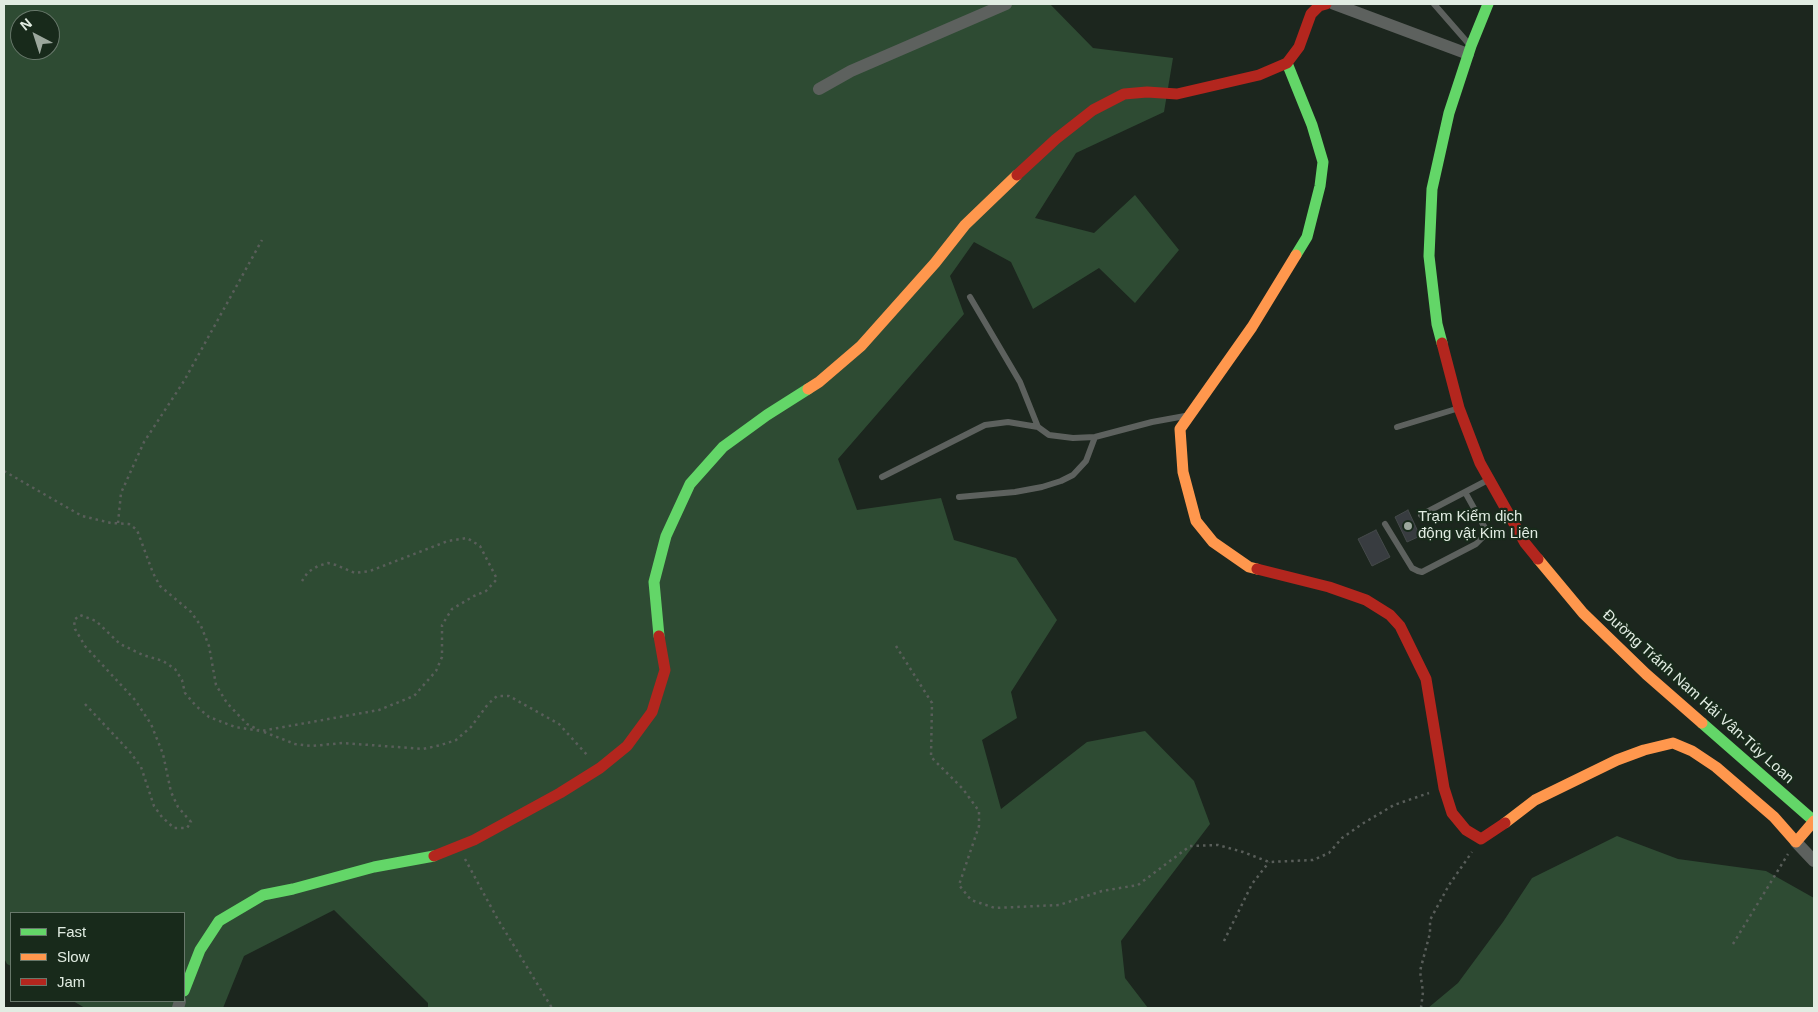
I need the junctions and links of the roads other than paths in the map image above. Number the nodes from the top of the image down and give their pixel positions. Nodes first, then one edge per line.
1 (1006, 4) edge
2 (1326, 4) edge
3 (1334, 4) edge
4 (1434, 4) edge
5 (1488, 4) edge
6 (1469, 50) junction
7 (1287, 63) junction
8 (819, 89) dead end
9 (970, 297) dead end
10 (1459, 408) junction
11 (1188, 415) junction
12 (1397, 426) dead end
13 (1038, 427) junction
14 (1095, 437) junction
15 (882, 477) dead end
16 (1489, 479) junction
17 (1465, 492) junction
18 (959, 497) dead end
19 (1421, 515) dead end
20 (1384, 524) dead end
21 (1814, 821) edge
22 (1796, 842) junction
23 (1814, 861) edge
24 (185, 988) edge

1 - 8 street
2 - 7 main road
3 - 6 street
4 - 6 lane
5 - 6 main road, Đường Tránh Nam Hải Vân-Túy Loan
6 - 10 main road, Đường Tránh Nam Hải Vân-Túy Loan
7 - 11 main road
7 - 24 main road
9 - 13 lane
10 - 12 lane
10 - 16 main road, Đường Tránh Nam Hải Vân-Túy Loan
11 - 14 lane
11 - 22 main road
13 - 14 lane
13 - 15 lane
14 - 18 lane
16 - 17 lane
16 - 21 main road, Đường Tránh Nam Hải Vân-Túy Loan
17 - 19 lane
17 - 20 lane
21 - 22 main road
22 - 23 street

